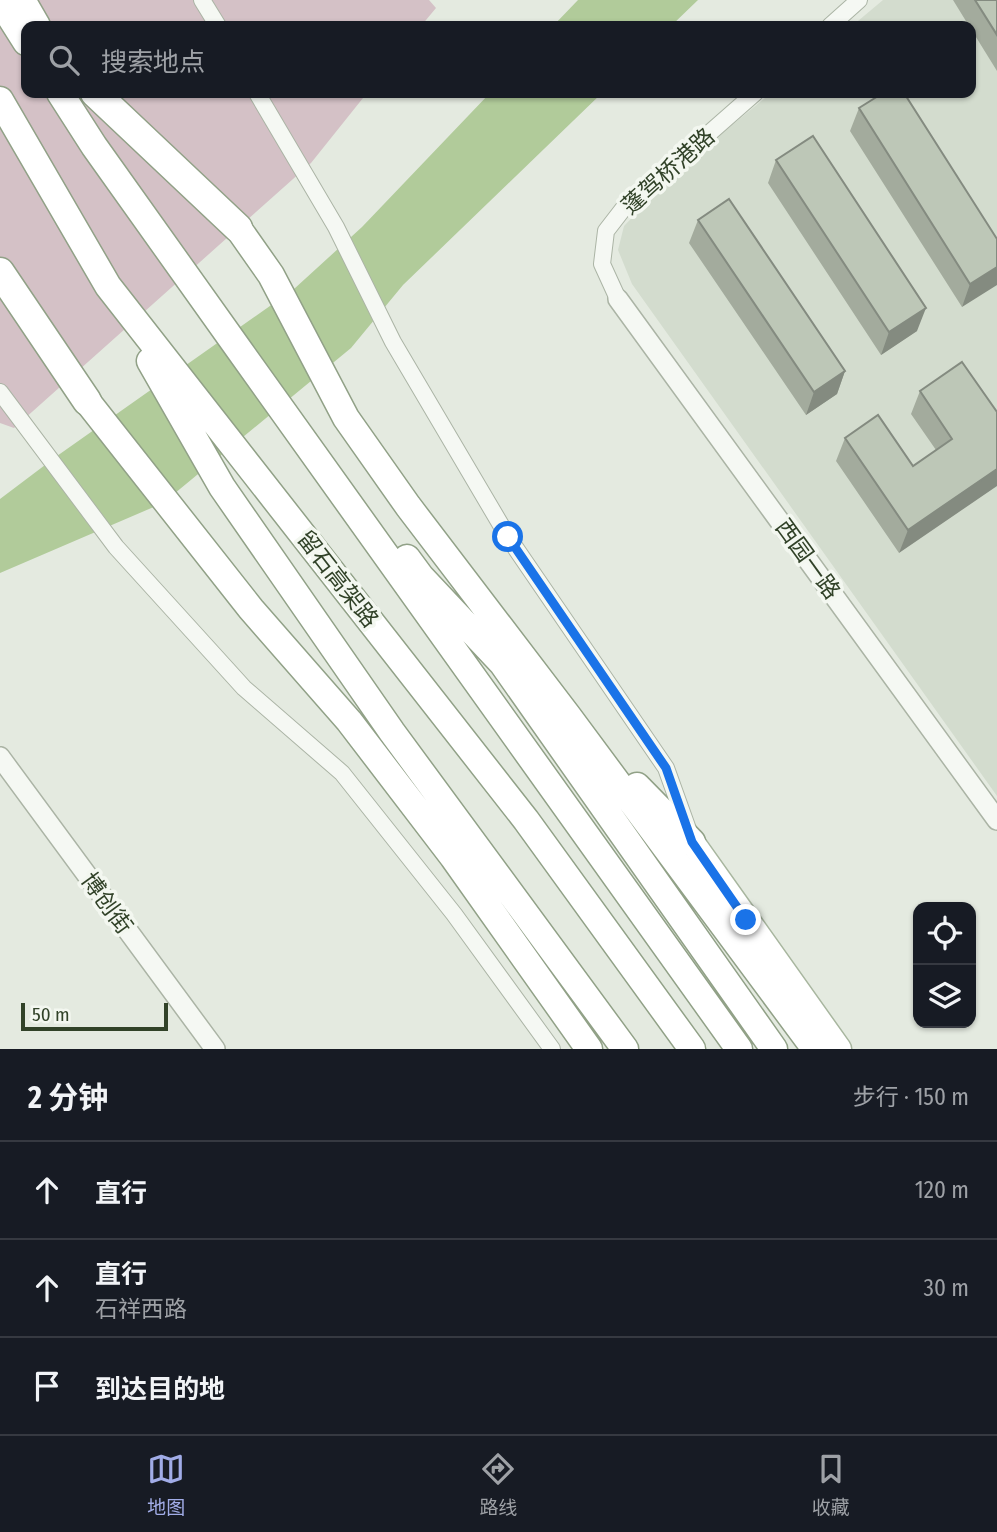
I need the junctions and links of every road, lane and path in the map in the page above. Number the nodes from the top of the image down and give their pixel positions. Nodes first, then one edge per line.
1 (21, 0) edge
2 (27, 0) edge
3 (202, 0) edge
4 (859, 0) edge
5 (0, 1) edge
6 (34, 21) edge
7 (35, 21) edge
8 (215, 21) edge
9 (836, 21) edge
10 (21, 34) edge
11 (63, 98) edge
12 (100, 98) edge
13 (260, 98) edge
14 (749, 98) edge
15 (0, 100) edge
16 (238, 228) joint
17 (0, 272) edge
18 (108, 286) junction
19 (618, 299) joint
20 (240, 351) junction
21 (0, 392) edge
22 (87, 401) joint
23 (568, 716) junction
24 (0, 757) edge
25 (997, 820) edge
26 (692, 842) junction
27 (215, 1049) edge
28 (552, 1049) edge
29 (589, 1049) edge
30 (625, 1049) edge
31 (692, 1049) edge
32 (739, 1049) edge
33 (774, 1049) edge
34 (815, 1049) edge
35 (839, 1049) edge

1 - 6 highway
2 - 7 highway
3 - 8 street
4 - 9 street
5 - 10 highway
11 - 20 highway
12 - 16 highway
13 - 26 street
14 - 19 street, 蓬驾桥港路
15 - 18 highway, 留石高架路
16 - 23 highway
17 - 22 highway
18 - 30 highway
18 - 31 highway, 留石高架路
19 - 25 street, 西园一路
20 - 32 highway
20 - 33 highway
21 - 28 street
22 - 29 highway
23 - 26 highway
23 - 34 highway
24 - 27 street, 博创街
26 - 35 main road

